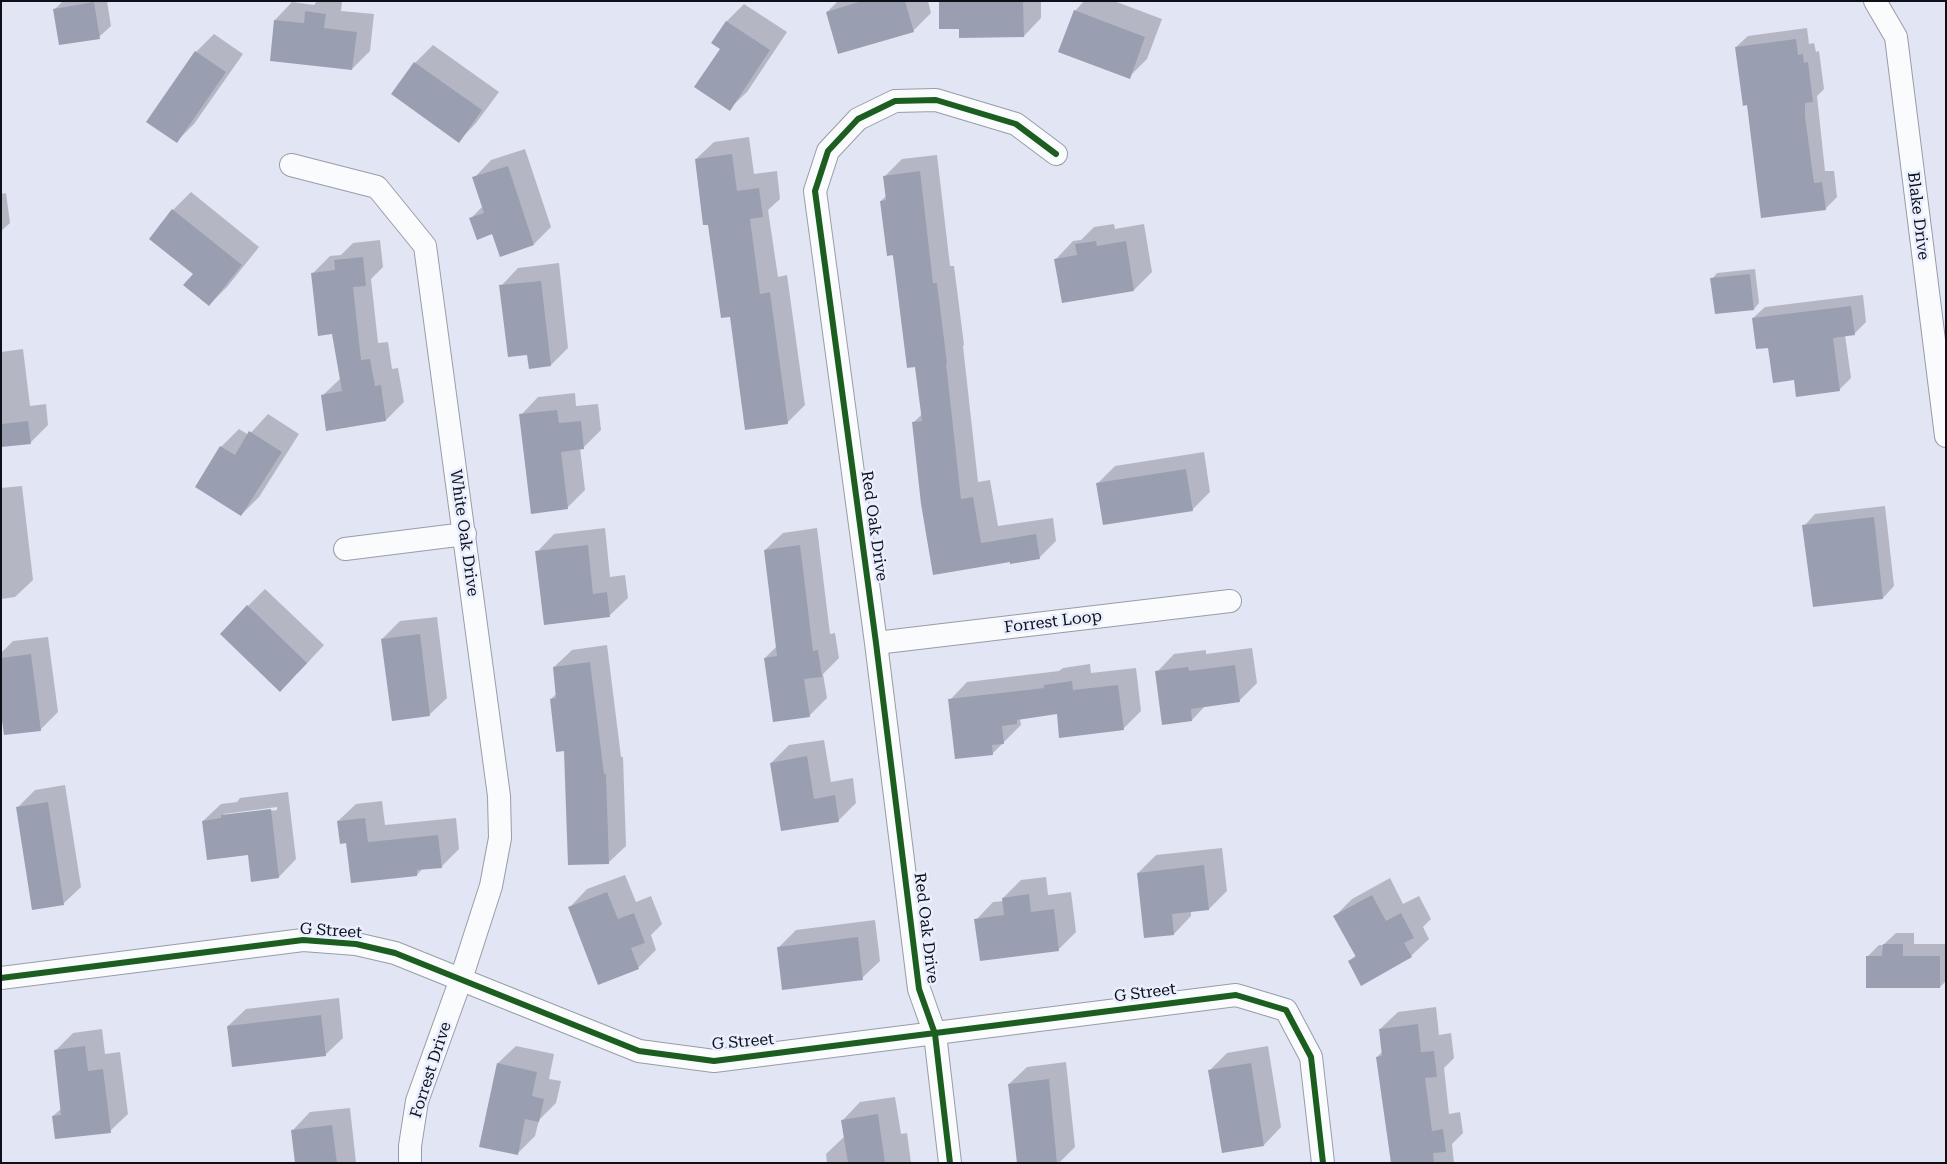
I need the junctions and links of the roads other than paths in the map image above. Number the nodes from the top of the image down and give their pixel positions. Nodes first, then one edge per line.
1 (1875, 1) edge
2 (1056, 154) dead end
3 (291, 165) dead end
4 (1946, 436) edge
5 (465, 534) junction
6 (345, 549) dead end
7 (1230, 600) dead end
8 (876, 644) junction
9 (1, 978) edge
10 (461, 979) junction
11 (935, 1034) junction
12 (410, 1163) edge
13 (950, 1163) edge
14 (1324, 1163) edge

1 - 4 street, Blake Drive
2 - 8 street, Red Oak Drive
3 - 5 street, White Oak Drive
5 - 6 street
5 - 10 street, White Oak Drive
7 - 8 street, Forrest Loop
8 - 11 street, Red Oak Drive
9 - 10 street, G Street
10 - 11 street, G Street
10 - 12 street, Forrest Drive
11 - 13 street, Red Oak Drive
11 - 14 street, G Street

